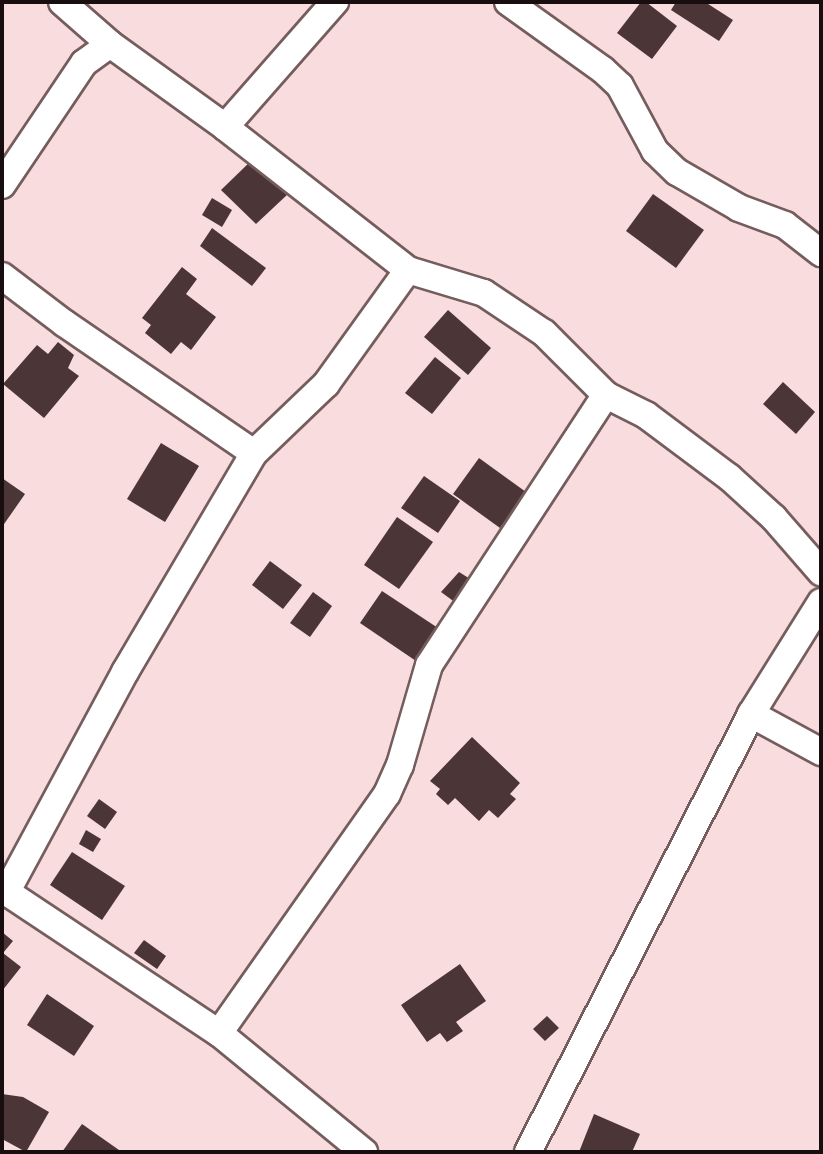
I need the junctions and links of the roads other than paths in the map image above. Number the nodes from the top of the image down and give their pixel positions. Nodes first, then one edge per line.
1 (62, 2) edge
2 (335, 2) edge
3 (508, 2) edge
4 (110, 44) junction
5 (225, 127) junction
6 (2, 185) edge
7 (821, 253) edge
8 (408, 270) junction
9 (2, 276) edge
10 (607, 395) junction
11 (254, 453) junction
12 (821, 572) edge
13 (821, 602) edge
14 (751, 714) junction
15 (821, 752) edge
16 (4, 891) edge
17 (219, 1033) junction
18 (365, 1152) edge
19 (528, 1152) edge

1 - 4 street
2 - 5 street
3 - 7 street
4 - 5 street
4 - 6 street
5 - 8 street
8 - 10 street
8 - 11 street
9 - 11 street
10 - 12 street
10 - 17 street
11 - 16 street
13 - 14 street
14 - 15 street
14 - 19 street
16 - 17 street
17 - 18 street

